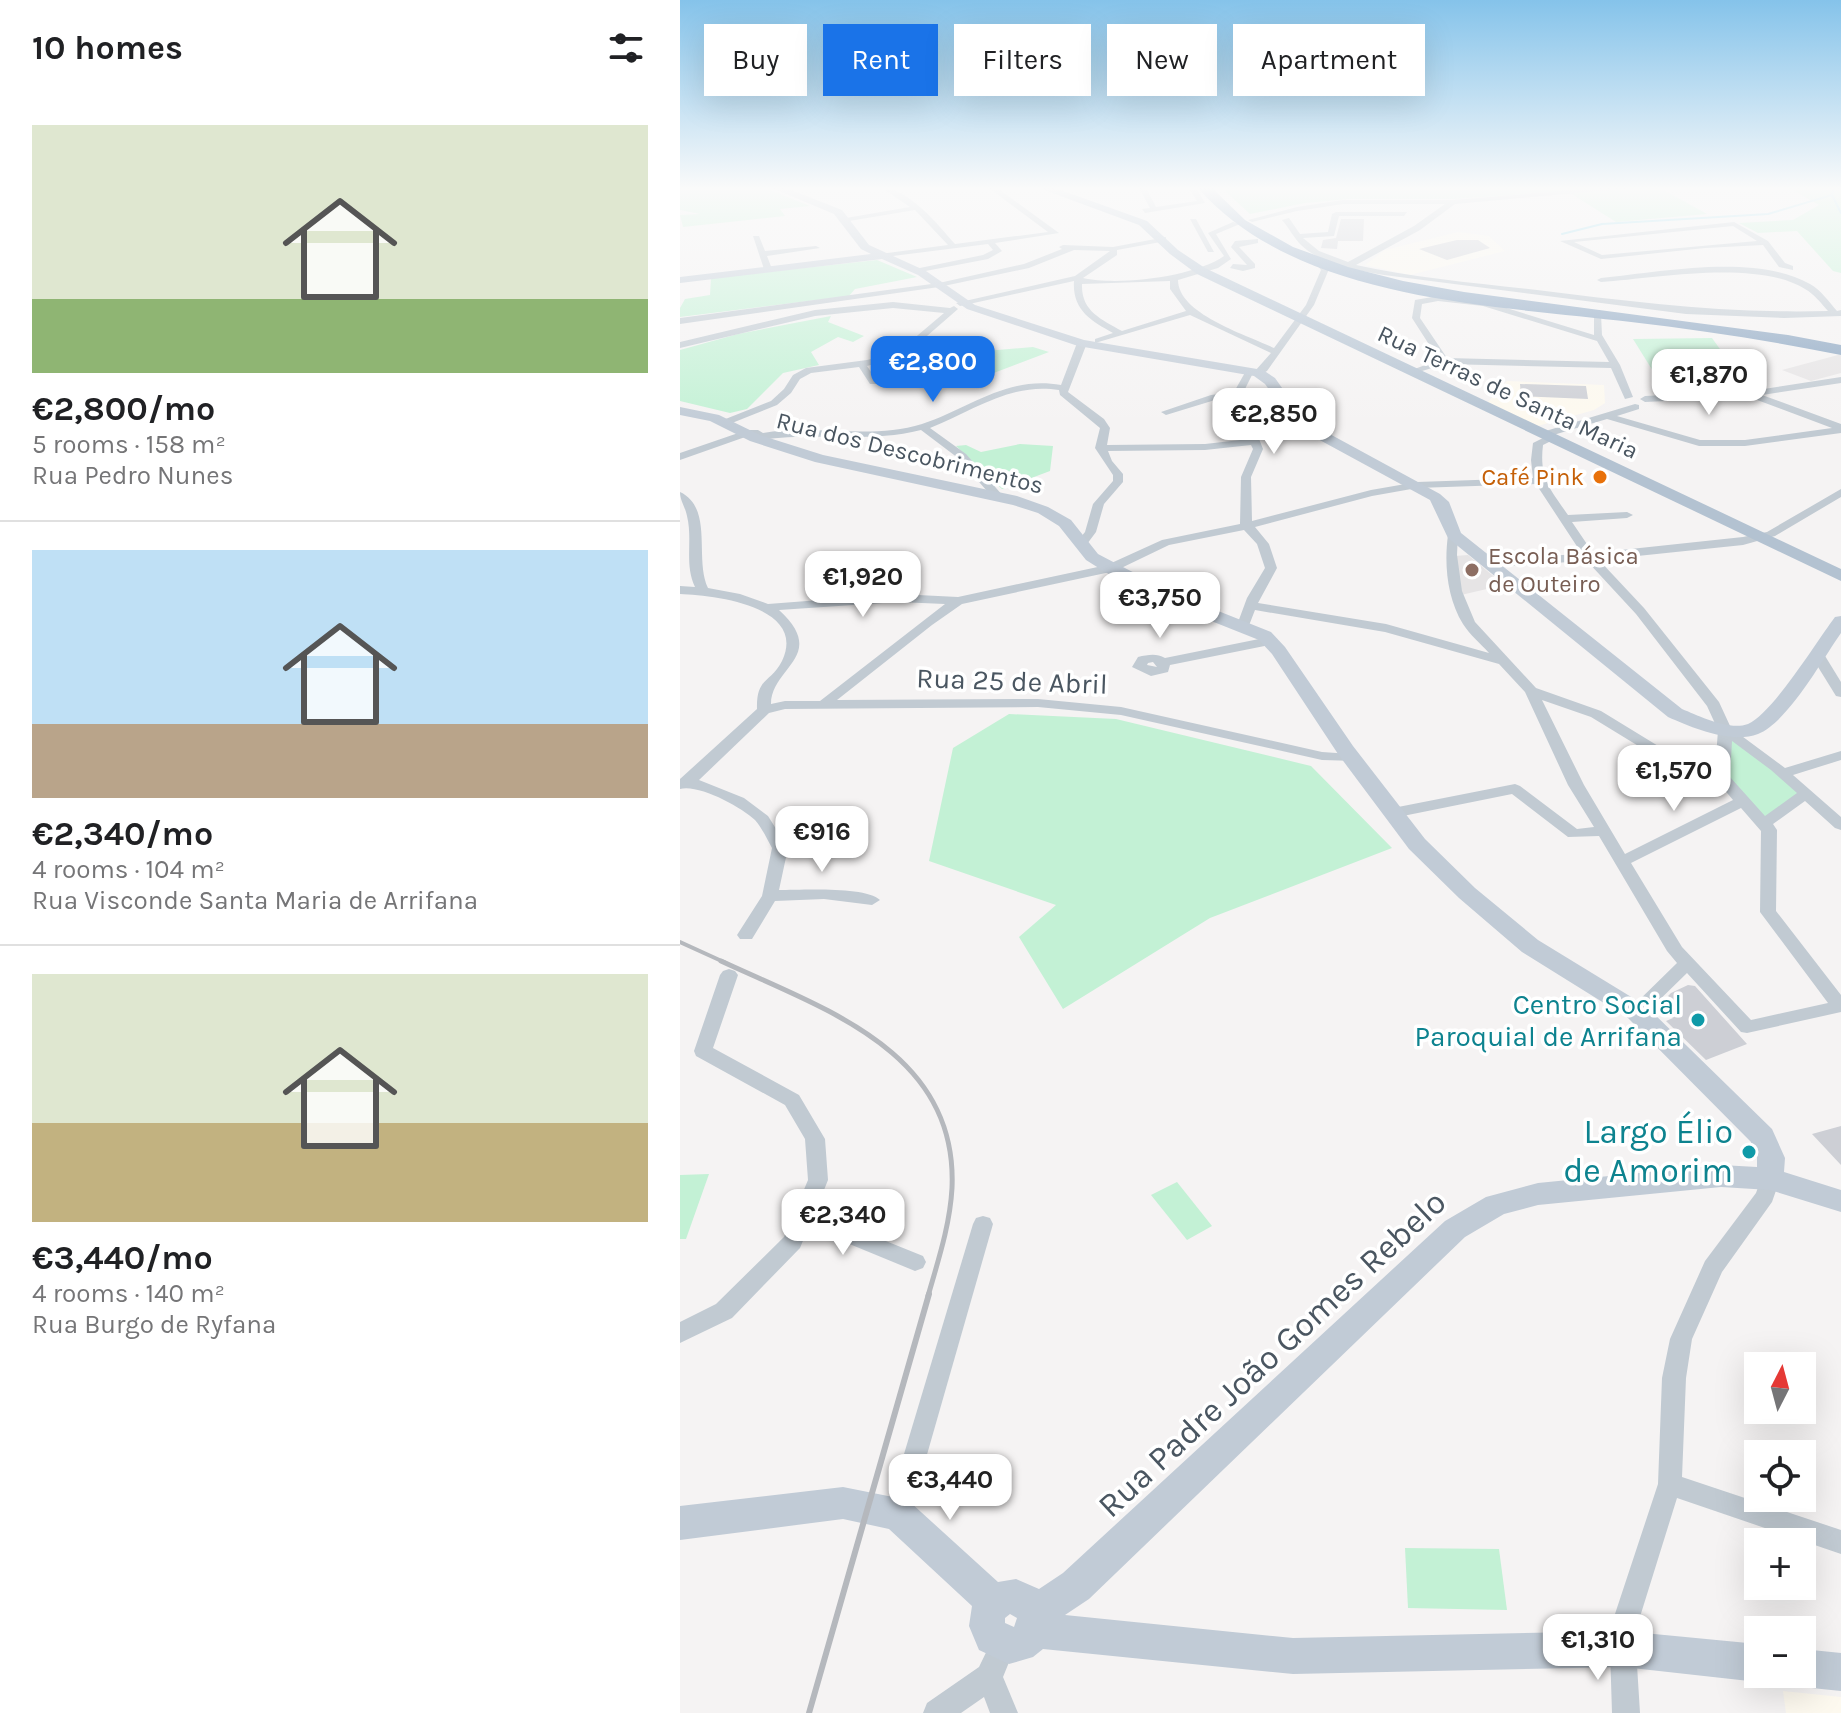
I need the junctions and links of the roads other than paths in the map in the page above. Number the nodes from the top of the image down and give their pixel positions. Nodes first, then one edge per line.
1 (777, 268) edge
2 (910, 268) edge
3 (933, 268) edge
4 (1017, 268) edge
5 (1092, 268) edge
6 (1196, 268) edge
7 (1206, 268) edge
8 (1322, 268) edge
9 (1342, 268) edge
10 (1369, 268) edge
11 (1601, 268) edge
12 (768, 269) joint
13 (918, 271) junction
14 (1200, 271) junction
15 (1078, 278) junction
16 (1174, 279) junction
17 (680, 280) edge
18 (1601, 280) junction
19 (939, 285) junction
20 (956, 303) junction
21 (1598, 309) junction
22 (808, 310) junction
23 (1191, 312) junction
24 (1837, 313) edge
25 (680, 321) edge
26 (1301, 323) junction
27 (1121, 334) junction
28 (1599, 339) junction
29 (1098, 341) dead end
30 (1082, 343) junction
31 (680, 345) edge
32 (1841, 349) edge
33 (1275, 352) junction
34 (1444, 361) junction
35 (861, 363) junction
36 (1615, 365) junction
37 (1412, 373) junction
38 (1254, 375) junction
39 (1841, 380) edge
40 (873, 382) dead end
41 (1063, 388) junction
42 (1751, 394) junction
43 (1237, 395) junction
44 (1624, 400) junction
45 (1646, 402) junction
46 (1635, 407) junction
47 (680, 411) edge
48 (1166, 412) dead end
49 (1611, 417) junction
50 (727, 422) junction
51 (923, 427) junction
52 (1841, 429) edge
53 (751, 436) junction
54 (1547, 437) junction
55 (777, 440) junction
56 (1255, 441) junction
57 (1100, 448) junction
58 (680, 457) edge
59 (1539, 481) junction
60 (1417, 485) junction
61 (1841, 492) edge
62 (680, 495) edge
63 (998, 497) junction
64 (1627, 515) dead end
65 (1565, 519) junction
66 (1246, 526) junction
67 (1454, 535) junction
68 (1759, 538) junction
69 (1083, 542) junction
70 (1590, 557) junction
71 (1487, 563) junction
72 (1111, 568) junction
73 (1841, 576) edge
74 (702, 589) junction
75 (680, 590) edge
76 (958, 601) junction
77 (771, 607) junction
78 (1247, 615) junction
79 (1838, 631) edge
80 (1269, 641) junction
81 (1817, 654) junction
82 (1164, 662) dead end
83 (1503, 662) junction
84 (1531, 691) junction
85 (1841, 693) edge
86 (824, 704) junction
87 (764, 710) junction
88 (1725, 730) junction
89 (1841, 755) edge
90 (1351, 758) junction
91 (1783, 773) junction
92 (1722, 778) junction
93 (684, 782) edge
94 (1806, 794) junction
95 (1743, 801) junction
96 (1393, 813) junction
97 (1763, 824) junction
98 (1841, 825) edge
99 (1601, 831) junction
100 (1623, 861) junction
101 (770, 896) junction
102 (872, 900) dead end
103 (746, 935) dead end
104 (1687, 963) junction
105 (729, 975) dead end
106 (1841, 1006) edge
107 (1637, 1012) junction
108 (1770, 1179) junction
109 (813, 1192) junction
110 (1841, 1201) edge
111 (983, 1224) dead end
112 (915, 1262) dead end
113 (680, 1333) edge
114 (1670, 1484) junction
115 (898, 1514) junction
116 (680, 1523) edge
117 (1841, 1542) edge
118 (1015, 1641) junction
119 (1623, 1649) junction
120 (1744, 1662) edge
121 (1816, 1669) edge
122 (1841, 1672) edge
123 (937, 1713) edge
124 (1004, 1713) edge
125 (1626, 1713) edge

1 - 12 street
2 - 13 street
3 - 13 street
4 - 19 street
5 - 15 street
6 - 14 main road, Rua Terras de Santa Maria
7 - 14 street
8 - 26 street
9 - 32 highway
10 - 21 street
11 - 18 street
12 - 17 street
13 - 19 street
14 - 16 street
14 - 26 main road, Rua Terras de Santa Maria
15 - 16 street
15 - 20 street
15 - 27 street
16 - 23 street
18 - 21 street
18 - 24 street
19 - 20 street
19 - 22 street
20 - 22 street
20 - 30 street
20 - 35 street
21 - 24 street
21 - 28 street
22 - 25 street
22 - 31 street
23 - 27 street
23 - 33 street
26 - 33 street
26 - 37 main road, Rua Terras de Santa Maria
27 - 29 street
28 - 34 street
28 - 36 street
30 - 38 street
30 - 41 street
33 - 38 street
34 - 36 street
34 - 37 street
35 - 40 street
35 - 50 street
36 - 44 street
37 - 54 main road, Rua Terras de Santa Maria
38 - 43 street
38 - 60 street
39 - 42 street
41 - 51 street
41 - 57 street
42 - 45 street
42 - 52 street
43 - 48 street
43 - 56 street
44 - 45 street
44 - 46 street
44 - 54 street
45 - 46 street
46 - 49 street
47 - 50 street, Rua dos Descobrimentos
49 - 52 street
49 - 54 street
50 - 53 street, Rua dos Descobrimentos
51 - 55 street
51 - 63 street
53 - 55 street, Rua dos Descobrimentos
53 - 58 street
54 - 59 street
54 - 68 main road, Rua Terras de Santa Maria
55 - 63 street, Rua dos Descobrimentos
56 - 57 street
56 - 66 street
57 - 69 street
59 - 60 street
59 - 65 street
60 - 66 street
60 - 67 street
61 - 68 street
62 - 74 street
63 - 69 street, Rua dos Descobrimentos
64 - 65 street
65 - 70 street
66 - 72 street
66 - 78 street
67 - 71 street
67 - 83 street
68 - 70 street
68 - 73 main road, Rua Terras de Santa Maria
69 - 72 street, Rua dos Descobrimentos
70 - 71 street
70 - 88 street
71 - 88 street
72 - 76 street
72 - 78 street, Rua dos Descobrimentos
74 - 75 street
74 - 77 street
76 - 77 street
76 - 86 street
77 - 87 street
78 - 80 street, Rua dos Descobrimentos
78 - 83 street
79 - 81 street
80 - 82 street
80 - 90 street
81 - 85 street
81 - 88 street
83 - 84 street
84 - 92 street
84 - 99 street
86 - 87 street, Rua 25 de Abril
86 - 90 street, Rua 25 de Abril
87 - 93 street
88 - 91 street
88 - 92 street
89 - 91 street
90 - 96 street
91 - 94 street
92 - 95 street
93 - 101 street
94 - 97 street
94 - 98 street
95 - 97 street
95 - 100 street
96 - 99 street
96 - 107 street
97 - 106 street
99 - 100 street
100 - 104 street
101 - 102 street
101 - 103 street
104 - 106 street
104 - 107 street
105 - 109 street
107 - 108 street
108 - 110 street, Rua Padre João Gomes Rebelo
108 - 114 street
108 - 118 street, Rua Padre João Gomes Rebelo
109 - 112 street
109 - 113 street
111 - 115 street
114 - 117 street
114 - 119 street
115 - 116 street
115 - 118 street
118 - 119 street
118 - 123 street, Rua Padre João Gomes Rebelo
118 - 124 street
119 - 120 street
119 - 125 street
121 - 122 street

